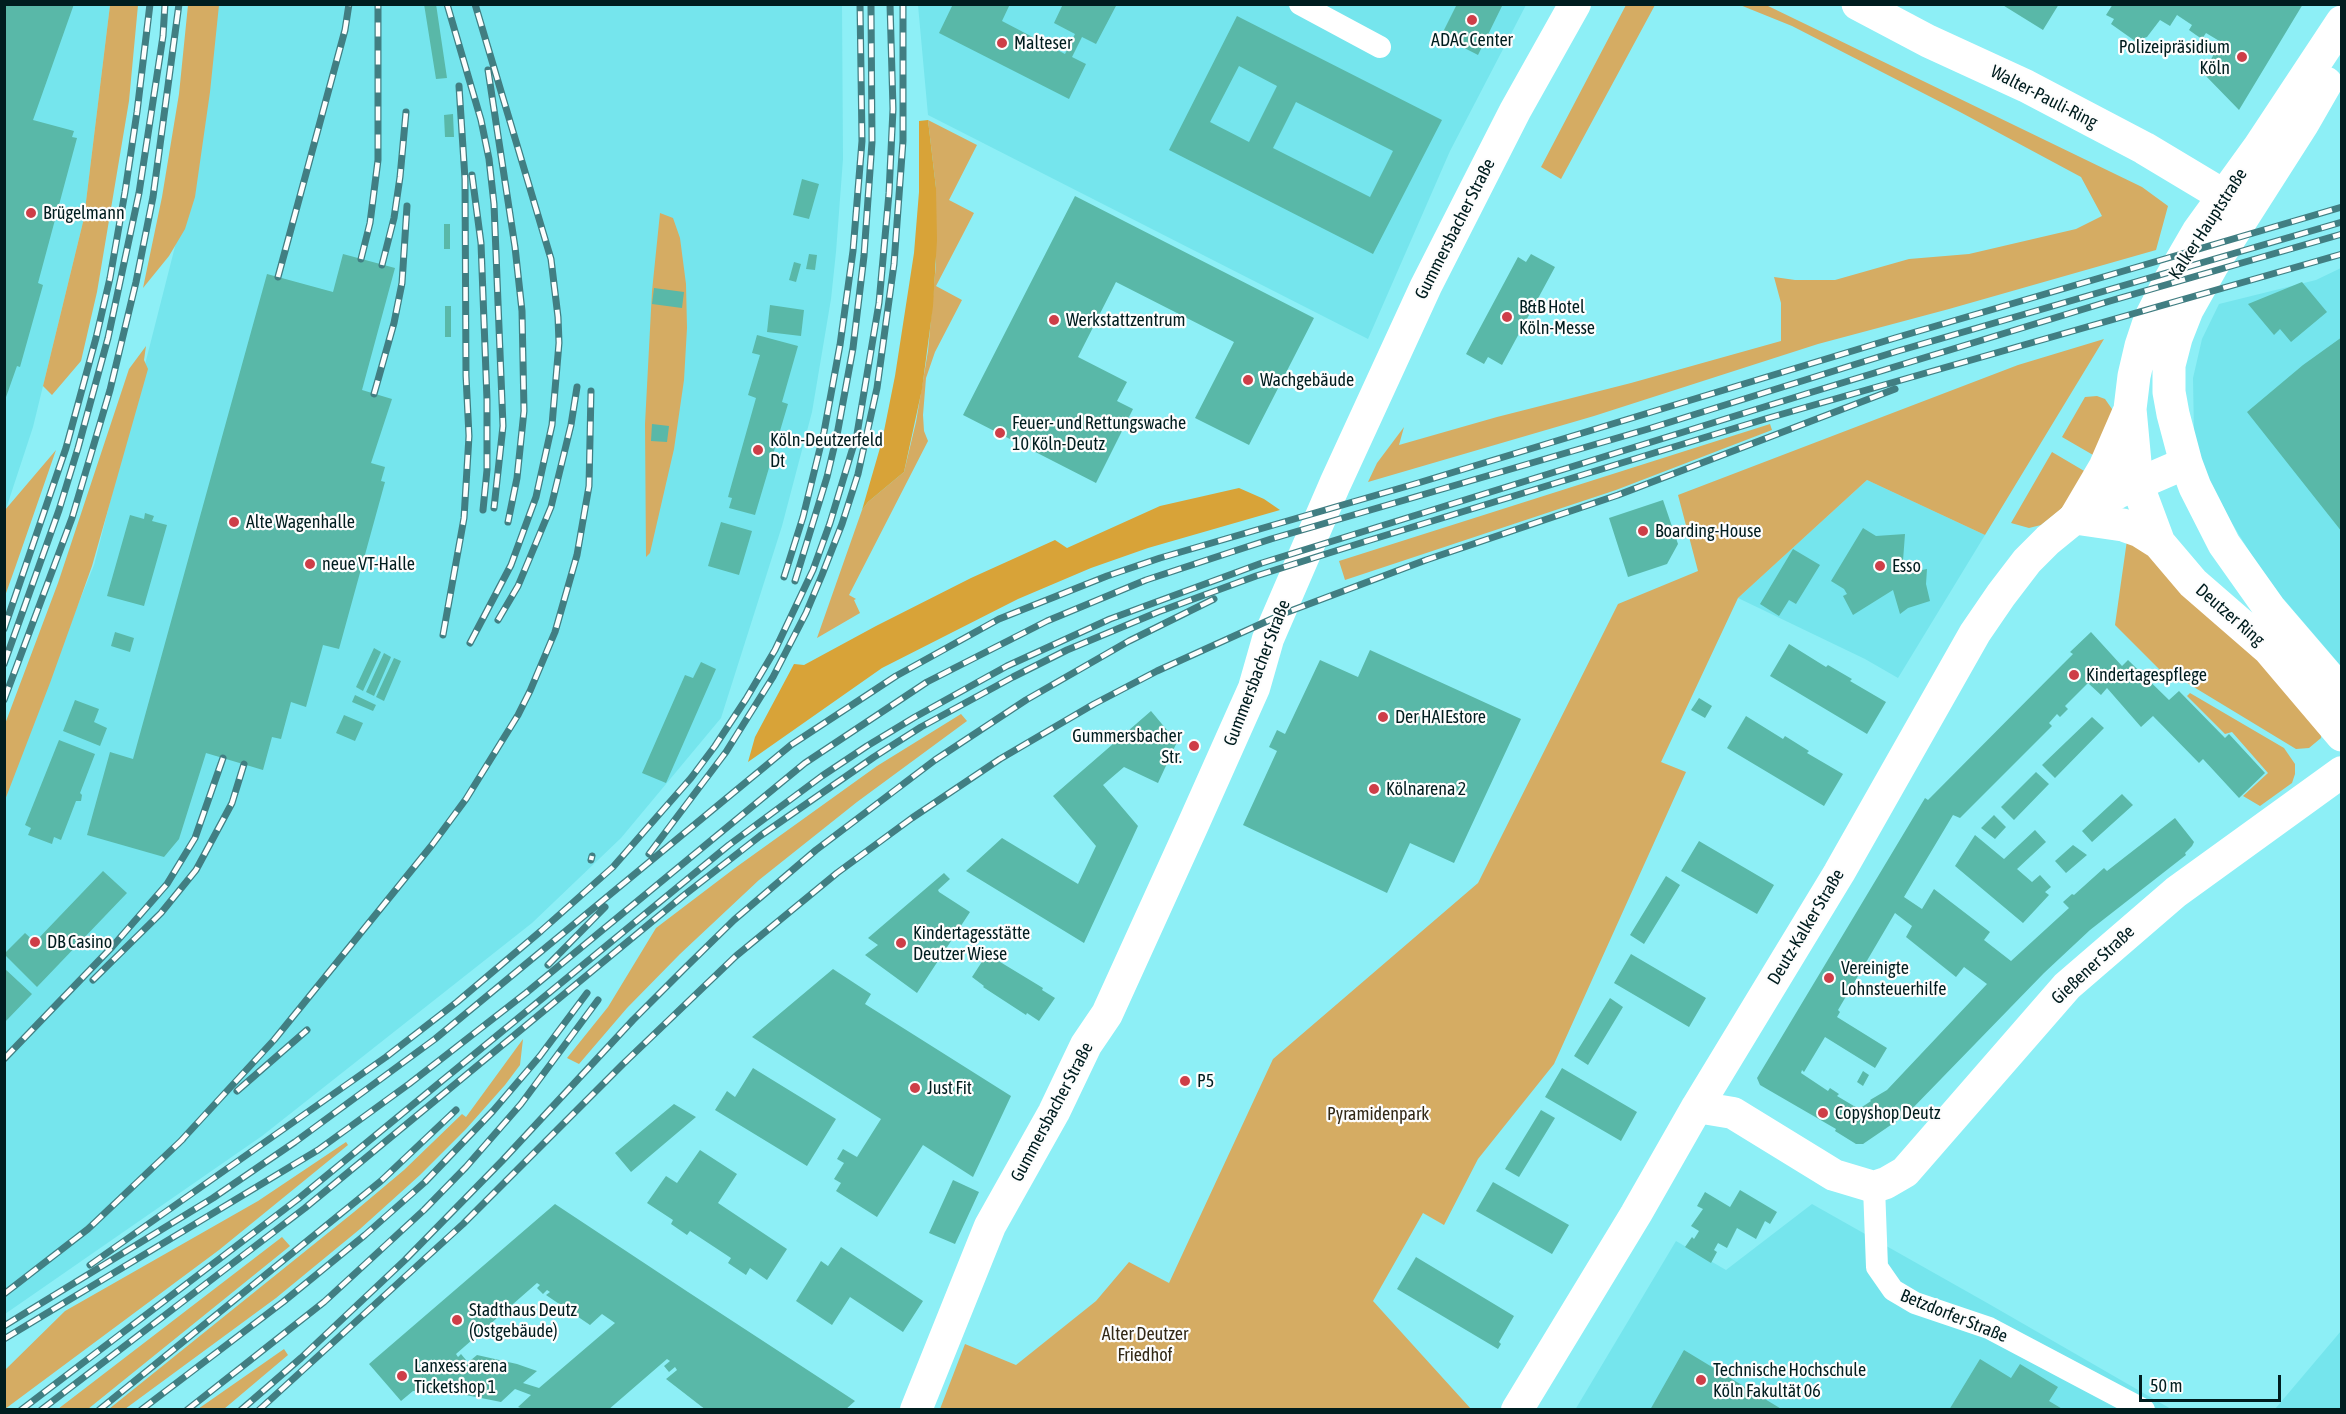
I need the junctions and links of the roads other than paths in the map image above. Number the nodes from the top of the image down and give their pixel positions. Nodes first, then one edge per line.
1 (1300, 4) edge
2 (1575, 4) edge
3 (1858, 4) edge
4 (2342, 22) edge
5 (1380, 47) dead end
6 (2342, 60) edge
7 (2237, 203) junction
8 (2130, 409) junction
9 (2186, 463) junction
10 (2136, 484) junction
11 (2075, 518) junction
12 (2159, 543) junction
13 (2342, 693) edge
14 (2342, 735) edge
15 (2342, 772) edge
16 (1723, 1065) junction
17 (1697, 1107) junction
18 (1753, 1126) junction
19 (1874, 1187) junction
20 (2130, 1406) edge
21 (916, 1410) edge
22 (1517, 1410) edge

1 - 5 street
2 - 21 street, Gummersbacher Straße
3 - 7 main road, Walter-Pauli-Ring
4 - 7 main road, Kalker Hauptstraße
6 - 7 main road, Kalker Hauptstraße
7 - 8 main road, Kalker Hauptstraße
7 - 9 main road, Kalker Hauptstraße
8 - 10 main road, Kalker Hauptstraße
8 - 11 main road
9 - 10 street, Deutz-Kalker Straße
9 - 13 main road, Deutzer Ring
10 - 11 street, Deutz-Kalker Straße
10 - 12 main road, Deutzer Ring
11 - 12 main road
11 - 16 street, Deutz-Kalker Straße
12 - 14 main road, Deutzer Ring
15 - 19 street, Gießener Straße
16 - 17 street, Deutz-Kalker Straße
16 - 18 street
17 - 18 street
17 - 22 street, Deutz-Kalker Straße
18 - 19 street
19 - 20 street, Betzdorfer Straße

